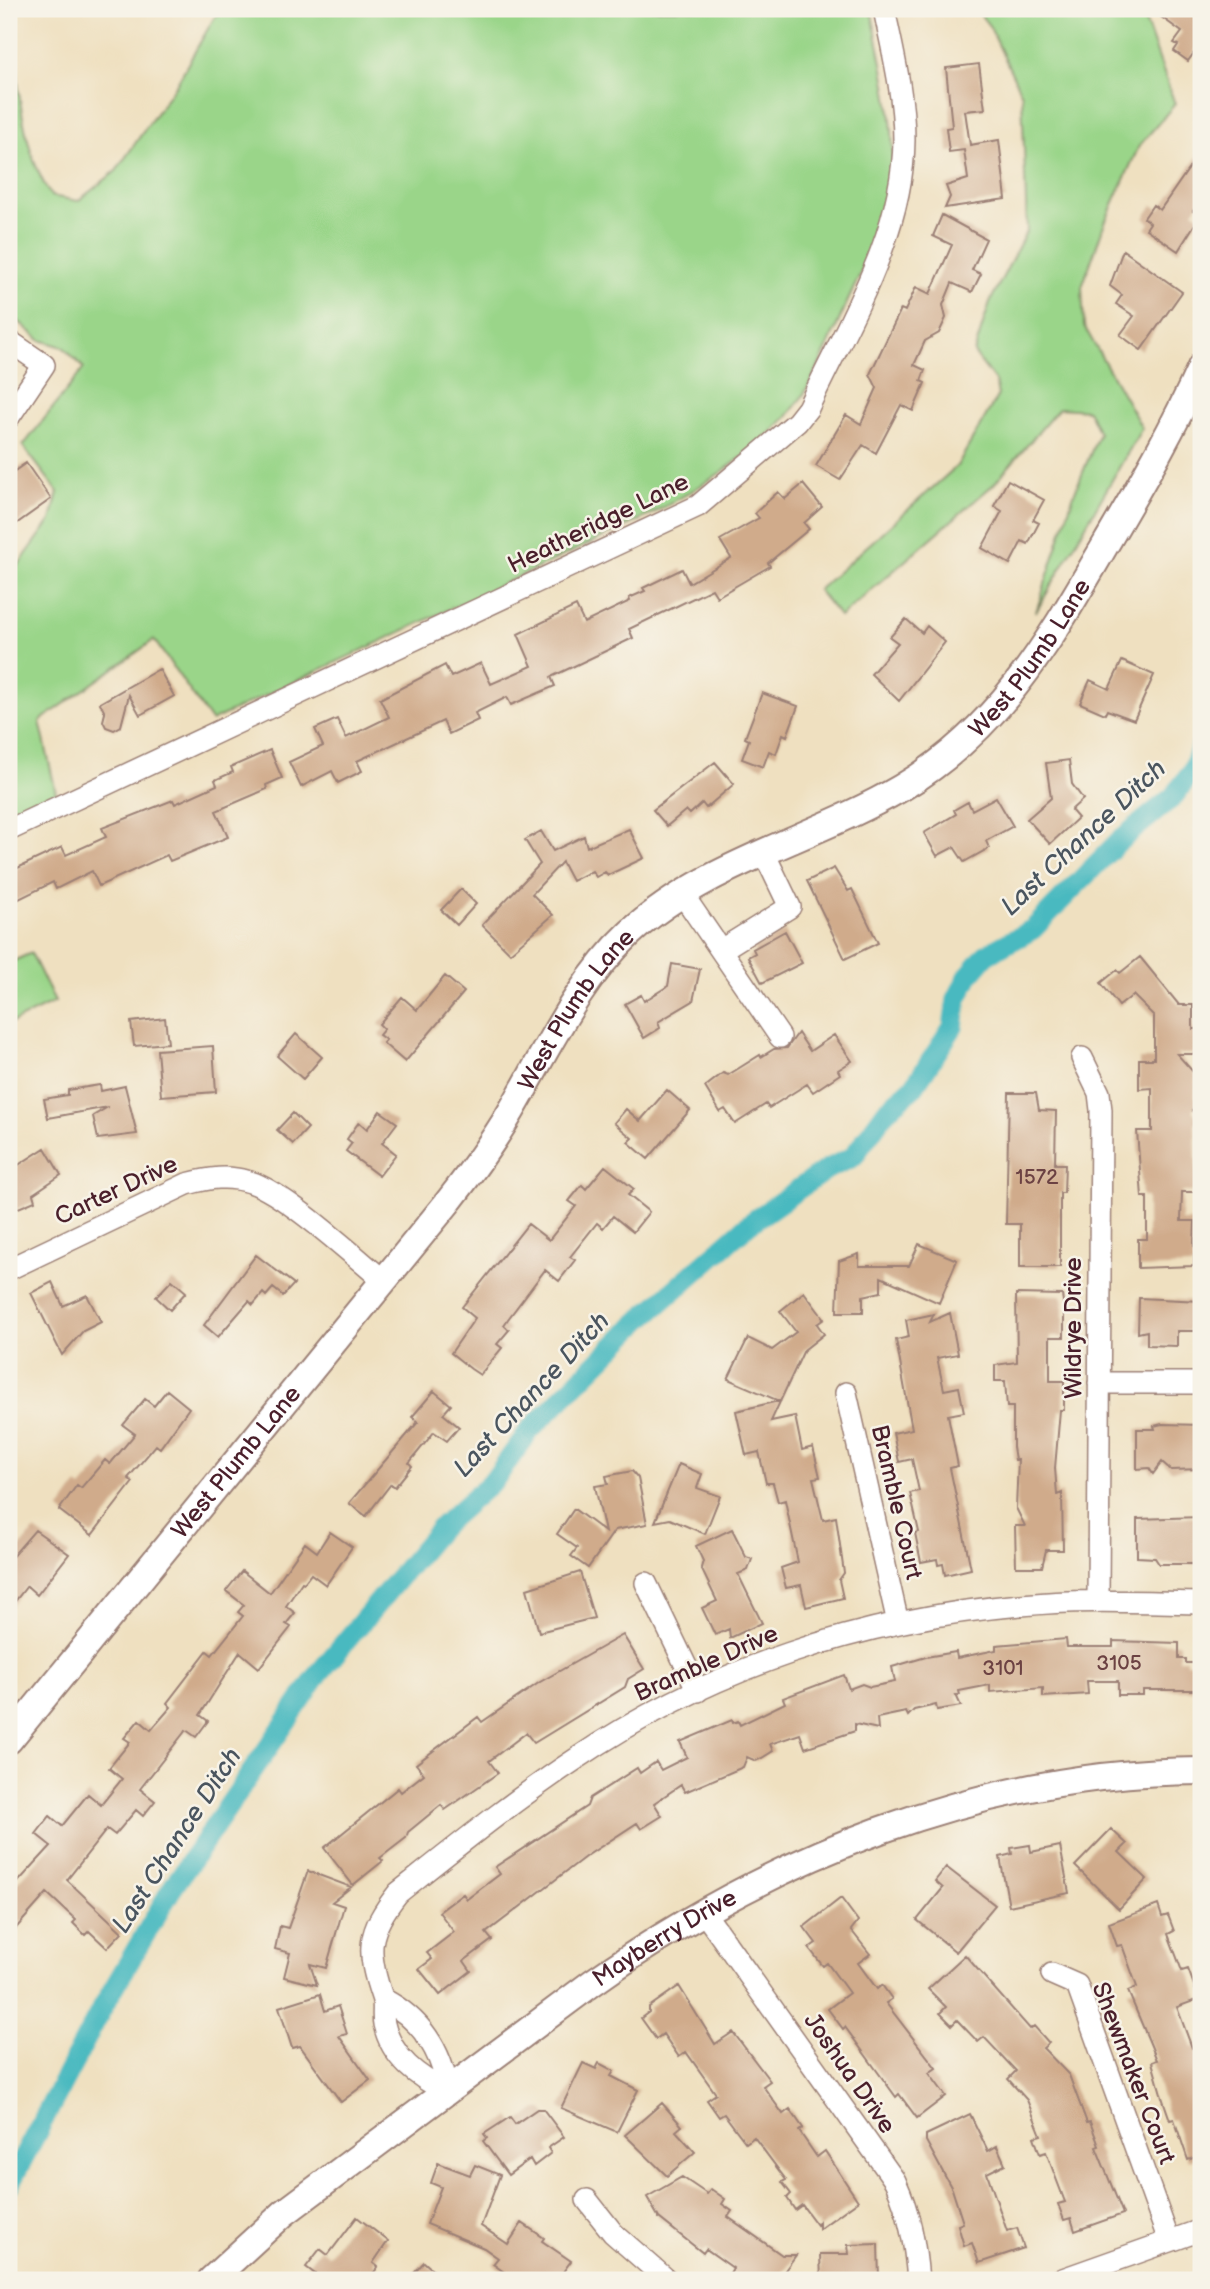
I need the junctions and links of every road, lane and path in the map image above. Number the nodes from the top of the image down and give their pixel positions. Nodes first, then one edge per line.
1 (884, 9) edge
2 (9, 341) edge
3 (1201, 368) edge
4 (9, 417) edge
5 (9, 830) edge
6 (764, 853) junction
7 (683, 895) junction
8 (721, 950) junction
9 (780, 1037) dead end
10 (1082, 1058) dead end
11 (9, 1269) edge
12 (384, 1281) junction
13 (1201, 1383) edge
14 (1100, 1384) junction
15 (846, 1393) dead end
16 (646, 1583) dead end
17 (1098, 1601) junction
18 (1201, 1603) edge
19 (898, 1623) junction
20 (698, 1691) junction
21 (9, 1740) edge
22 (1201, 1771) edge
23 (703, 1911) junction
24 (1052, 1974) dead end
25 (383, 1999) junction
26 (447, 2092) junction
27 (587, 2200) dead end
28 (1201, 2230) edge
29 (1169, 2241) junction
30 (211, 2280) edge
31 (667, 2280) edge
32 (918, 2280) edge
33 (1060, 2280) edge

1 - 5 street, Heatheridge Lane
2 - 4 street
3 - 6 main road, West Plumb Lane
6 - 7 main road, West Plumb Lane
6 - 8 street
7 - 8 street
7 - 12 main road, West Plumb Lane
8 - 9 street
10 - 14 street, Wildrye Drive
11 - 12 street, Carter Drive
12 - 21 main road, West Plumb Lane
13 - 14 street
14 - 17 street, Wildrye Drive
15 - 19 street, Bramble Court
16 - 20 street
17 - 18 street, Bramble Drive
17 - 19 street, Bramble Drive
19 - 20 street, Bramble Drive
20 - 25 street, Bramble Drive
22 - 23 main road, Mayberry Drive
23 - 26 main road, Mayberry Drive
23 - 32 street, Joshua Drive
24 - 29 street, Shewmaker Court
25 - 26 street
25 - 26 street, Bramble Drive
26 - 30 main road, Mayberry Drive
27 - 31 street
28 - 29 street
29 - 33 street

